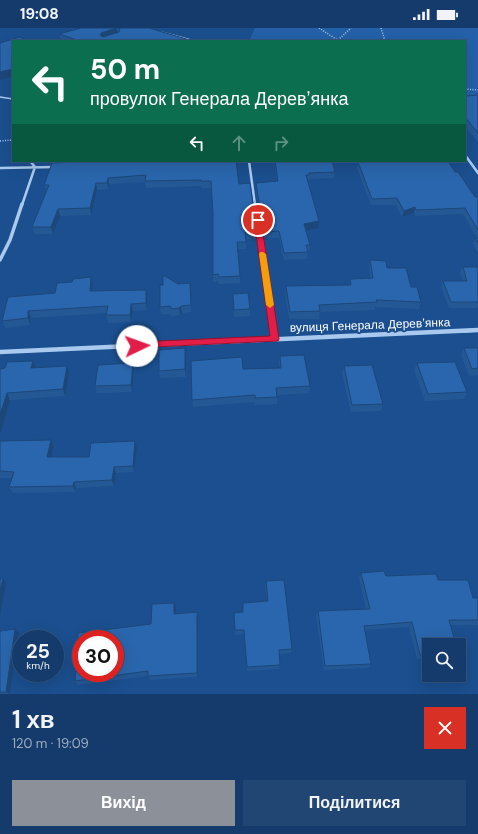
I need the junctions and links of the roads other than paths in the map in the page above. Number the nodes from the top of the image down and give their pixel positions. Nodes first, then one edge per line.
1 (161, 32) edge
2 (191, 40) edge
3 (0, 97) edge
4 (12, 99) edge
5 (466, 156) edge
6 (31, 162) edge
7 (249, 162) edge
8 (58, 166) edge
9 (35, 167) junction
10 (0, 168) edge
11 (478, 173) edge
12 (0, 260) edge
13 (478, 330) edge
14 (275, 339) junction
15 (0, 352) edge

1 - 2 lane
3 - 4 lane
5 - 11 street
6 - 9 street
7 - 14 street
8 - 9 street
9 - 10 street
9 - 12 street
13 - 14 street, вулиця Генерала Деревʼянка
14 - 15 street, вулиця Генерала Деревʼянка

